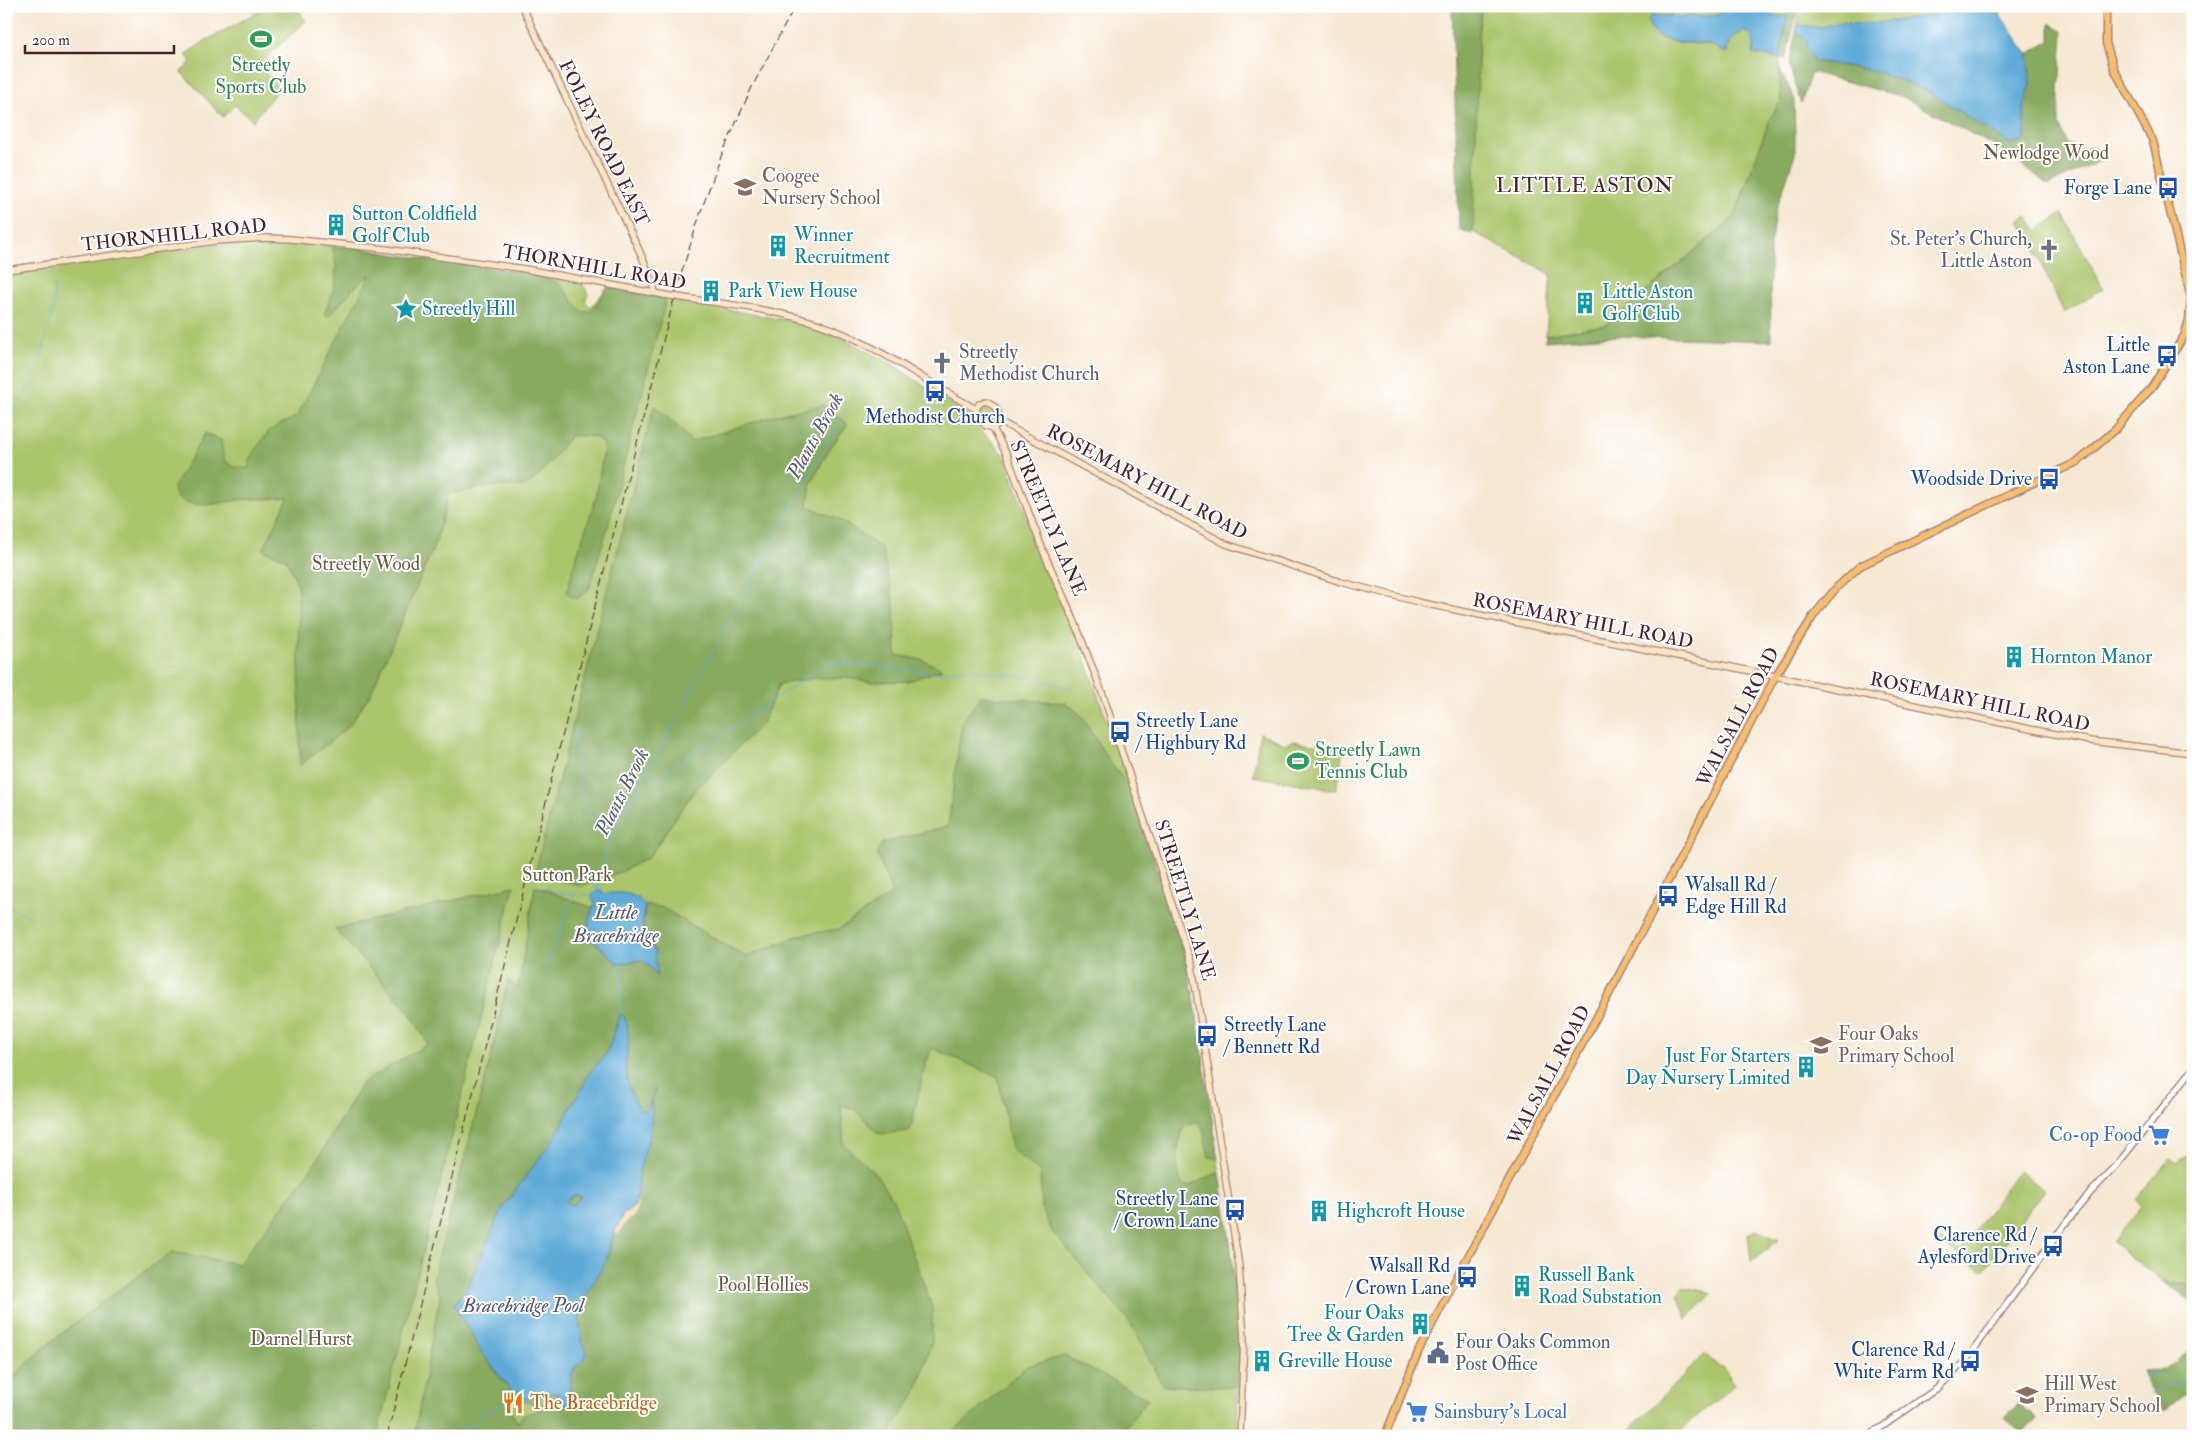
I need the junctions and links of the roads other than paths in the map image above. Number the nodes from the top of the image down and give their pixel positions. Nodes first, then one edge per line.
1 (522, 6) edge
2 (2106, 6) edge
3 (6, 270) edge
4 (656, 293) junction
5 (2191, 321) edge
6 (976, 409) junction
7 (999, 421) junction
8 (993, 428) junction
9 (1776, 675) junction
10 (2193, 754) edge
11 (2193, 1069) edge
12 (1240, 1436) edge
13 (1385, 1436) edge
14 (1869, 1436) edge

1 - 4 main road, FOLEY ROAD EAST
2 - 5 main road, WALSALL ROAD
3 - 4 main road, THORNHILL ROAD
4 - 6 main road, THORNHILL ROAD, bridge
5 - 9 main road, WALSALL ROAD
6 - 7 main road
6 - 8 main road
7 - 8 main road
7 - 9 main road, ROSEMARY HILL ROAD
8 - 12 main road, STREETLY LANE
9 - 10 main road, ROSEMARY HILL ROAD
9 - 13 main road, WALSALL ROAD
11 - 14 street

